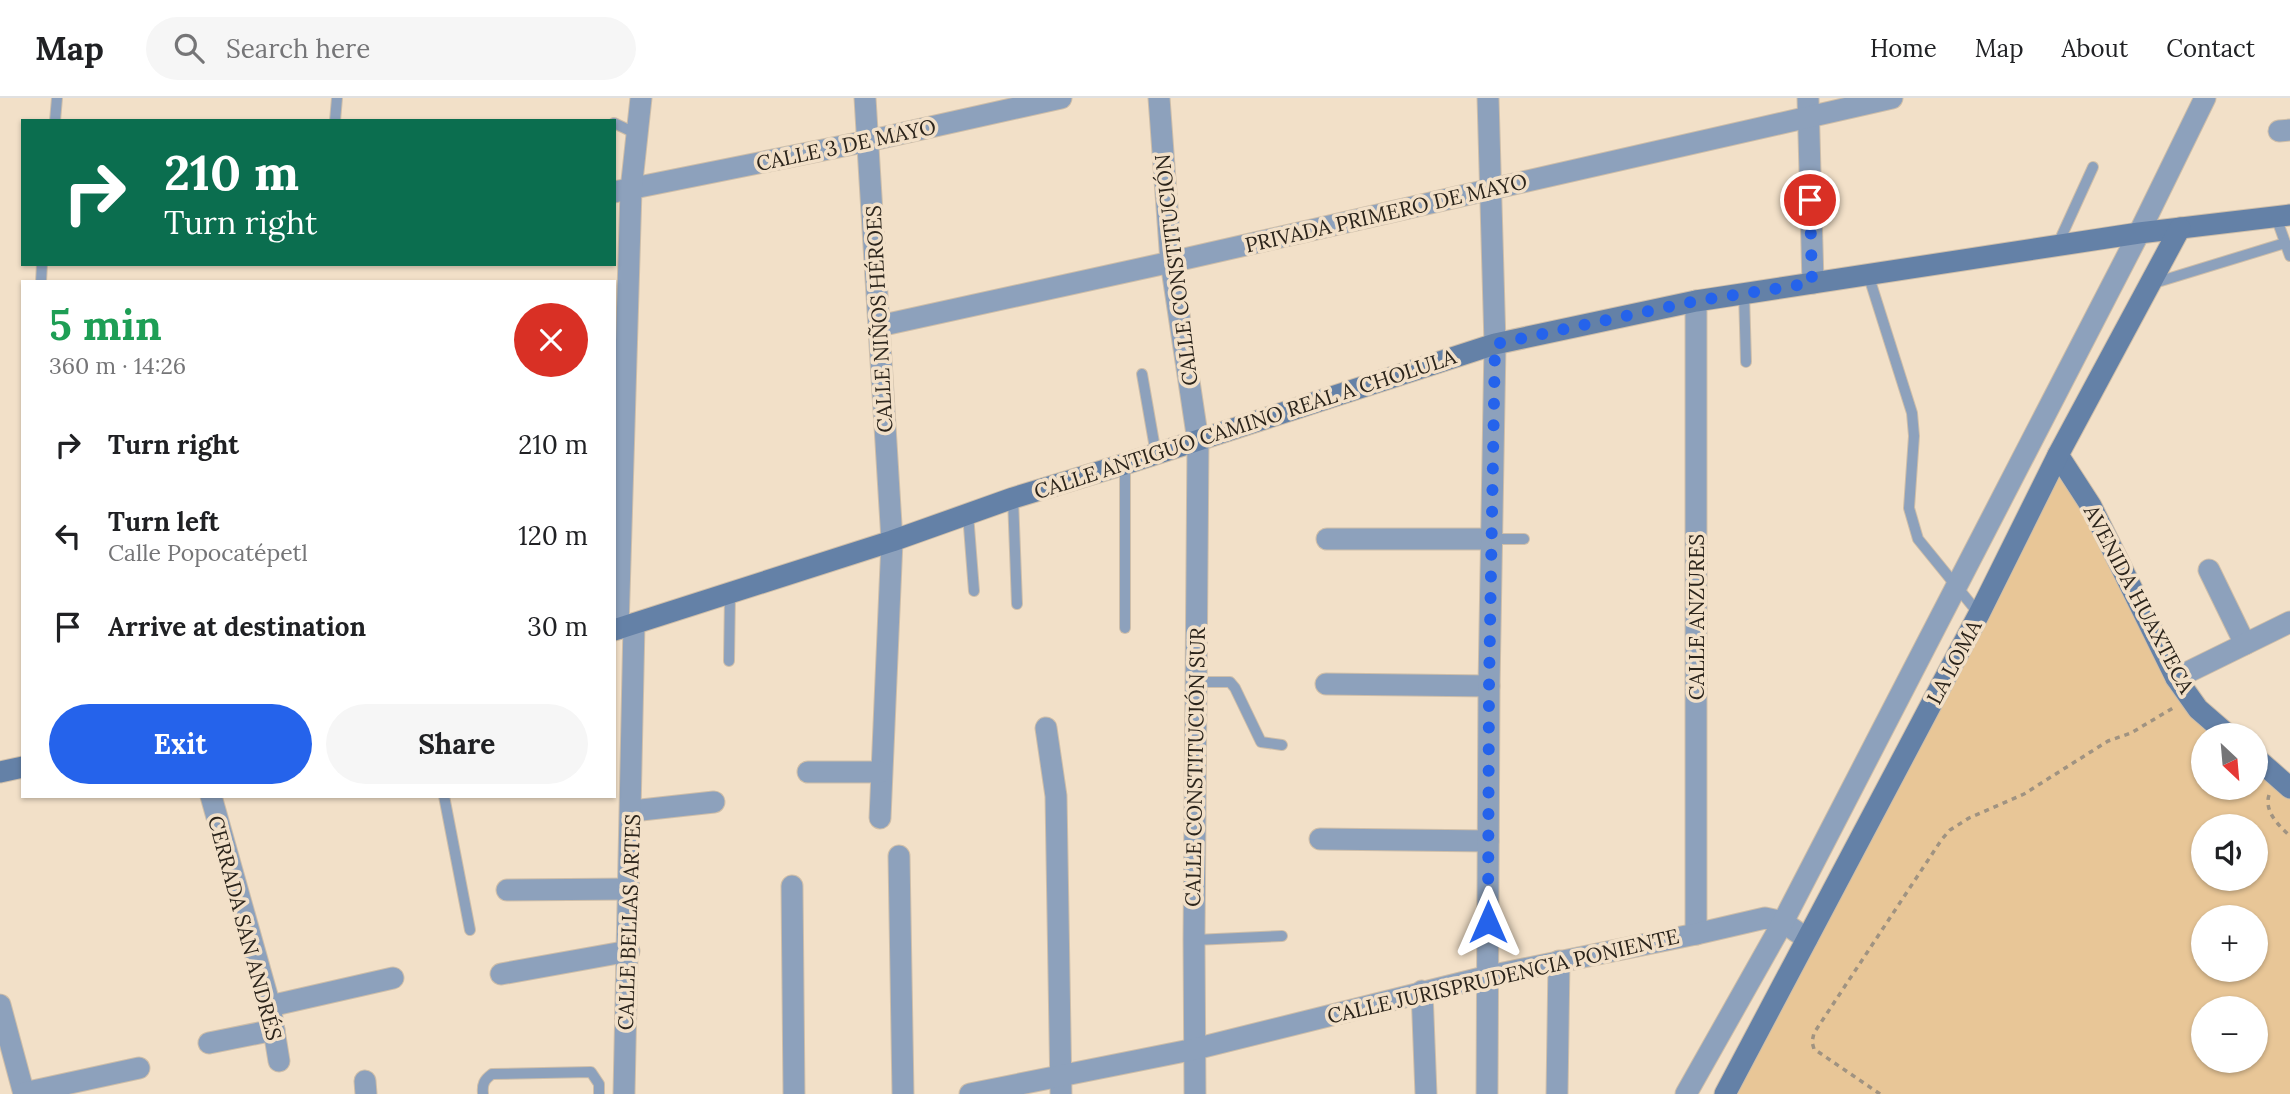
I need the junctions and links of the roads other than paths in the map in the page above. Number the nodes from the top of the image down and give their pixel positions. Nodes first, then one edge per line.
1 (57, 98) edge
2 (337, 98) edge
3 (641, 98) edge
4 (865, 98) edge
5 (1061, 98) edge
6 (1158, 98) edge
7 (1488, 98) edge
8 (1892, 98) edge
9 (2205, 98) edge
10 (1025, 102) edge
11 (1808, 108) edge
12 (55, 119) edge
13 (335, 119) edge
14 (616, 124) edge
15 (637, 134) junction
16 (868, 141) junction
17 (2093, 167) dead end
18 (1490, 189) junction
19 (622, 191) edge
20 (2283, 216) edge
21 (2180, 228) junction
22 (2139, 233) junction
23 (2285, 243) junction
24 (2057, 246) junction
25 (2290, 256) edge
26 (1171, 262) junction
27 (1868, 274) junction
28 (1812, 283) junction
29 (2150, 285) junction
30 (1744, 293) junction
31 (1696, 301) junction
32 (879, 326) junction
33 (1495, 344) junction
34 (1746, 362) dead end
35 (1142, 373) dead end
36 (1198, 441) junction
37 (1156, 454) junction
38 (2058, 455) junction
39 (1125, 464) junction
40 (1013, 498) junction
41 (968, 514) junction
42 (1493, 538) junction
43 (1327, 539) dead end
44 (1524, 539) dead end
45 (892, 541) junction
46 (2209, 570) dead end
47 (1956, 587) junction
48 (974, 591) dead end
49 (730, 594) junction
50 (1017, 604) dead end
51 (1979, 614) junction
52 (2290, 622) edge
53 (622, 628) edge
54 (1125, 628) dead end
55 (2245, 643) junction
56 (729, 661) dead end
57 (2176, 678) junction
58 (1196, 682) junction
59 (1326, 684) dead end
60 (1489, 686) junction
61 (2214, 723) edge
62 (1046, 728) dead end
63 (1282, 745) dead end
64 (21, 767) edge
65 (2268, 769) edge
66 (0, 772) edge
67 (808, 772) dead end
68 (880, 772) junction
69 (2284, 783) edge
70 (212, 798) edge
71 (443, 798) edge
72 (714, 802) dead end
73 (632, 811) junction
74 (880, 818) dead end
75 (1320, 839) dead end
76 (1488, 841) junction
77 (899, 856) dead end
78 (792, 886) dead end
79 (629, 889) junction
80 (506, 890) dead end
81 (1783, 922) junction
82 (470, 930) dead end
83 (1696, 934) junction
84 (1282, 936) dead end
85 (1807, 939) junction
86 (1194, 940) junction
87 (629, 951) junction
88 (1559, 961) junction
89 (501, 974) dead end
90 (1489, 976) junction
91 (393, 978) dead end
92 (1422, 991) junction
93 (0, 1005) edge
94 (270, 1006) junction
95 (274, 1030) junction
96 (209, 1043) dead end
97 (1195, 1049) junction
98 (279, 1061) dead end
99 (139, 1068) dead end
100 (1060, 1084) edge
101 (24, 1094) edge
102 (483, 1094) edge
103 (599, 1094) edge
104 (624, 1094) edge
105 (794, 1094) edge
106 (904, 1094) edge
107 (970, 1094) edge
108 (1195, 1094) edge
109 (1426, 1094) edge
110 (1487, 1094) edge
111 (1557, 1094) edge
112 (1686, 1094) edge
113 (1725, 1094) edge

1 - 12 lane
2 - 13 lane
3 - 15 street, CALLE BELLAS ARTES
4 - 16 street, CALLE NIÑOS HÉROES
5 - 10 street, CALLE 3 DE MAYO
6 - 26 street, CALLE CONSTITUCIÓN
7 - 18 street
8 - 11 street, PRIVADA PRIMERO DE MAYO
9 - 22 street
10 - 16 street, CALLE 3 DE MAYO
11 - 18 street, PRIVADA PRIMERO DE MAYO
11 - 28 street
14 - 15 lane
15 - 19 street, CALLE BELLAS ARTES
16 - 19 street, CALLE 3 DE MAYO
16 - 32 street, CALLE NIÑOS HÉROES
17 - 24 lane
18 - 26 street, PRIVADA PRIMERO DE MAYO
18 - 33 street
19 - 53 street, CALLE BELLAS ARTES
20 - 21 main road, CALLE ANTIGUO CAMINO REAL A CHOLULA
20 - 23 lane
21 - 22 main road, CALLE ANTIGUO CAMINO REAL A CHOLULA
21 - 29 main road, LA LOMA
22 - 24 main road, CALLE ANTIGUO CAMINO REAL A CHOLULA
22 - 47 street
23 - 25 lane
23 - 29 lane
24 - 27 main road, CALLE ANTIGUO CAMINO REAL A CHOLULA
26 - 32 street, PRIVADA PRIMERO DE MAYO
26 - 36 street, CALLE CONSTITUCIÓN
27 - 28 main road, CALLE ANTIGUO CAMINO REAL A CHOLULA
27 - 47 lane
28 - 30 main road, CALLE ANTIGUO CAMINO REAL A CHOLULA
29 - 38 main road, LA LOMA
30 - 31 main road, CALLE ANTIGUO CAMINO REAL A CHOLULA
30 - 34 lane
31 - 33 main road, CALLE ANTIGUO CAMINO REAL A CHOLULA
31 - 83 street, CALLE ANZURES
32 - 45 street, CALLE NIÑOS HÉROES
33 - 36 main road, CALLE ANTIGUO CAMINO REAL A CHOLULA
33 - 42 street
35 - 37 lane
36 - 37 main road, CALLE ANTIGUO CAMINO REAL A CHOLULA
36 - 58 street, CALLE CONSTITUCIÓN SUR
37 - 39 main road, CALLE ANTIGUO CAMINO REAL A CHOLULA
38 - 51 main road, LA LOMA
38 - 57 main road, AVENIDA HUAXTECA
39 - 40 main road, CALLE ANTIGUO CAMINO REAL A CHOLULA
39 - 54 lane
40 - 41 main road, CALLE ANTIGUO CAMINO REAL A CHOLULA
40 - 50 lane
41 - 45 main road, CALLE ANTIGUO CAMINO REAL A CHOLULA
41 - 48 lane
42 - 43 street
42 - 44 lane
42 - 60 street
45 - 49 main road, CALLE ANTIGUO CAMINO REAL A CHOLULA
45 - 68 street, CALLE NIÑOS HÉROES
46 - 55 street
47 - 51 lane
47 - 81 street
49 - 53 main road, CALLE ANTIGUO CAMINO REAL A CHOLULA
49 - 56 lane
51 - 85 main road, LA LOMA
52 - 55 street
53 - 73 street, CALLE BELLAS ARTES
55 - 57 street
57 - 61 main road, AVENIDA HUAXTECA
58 - 63 lane
58 - 86 street, CALLE CONSTITUCIÓN SUR
59 - 60 street
60 - 76 street
62 - 100 street
64 - 66 main road
65 - 69 main road
67 - 68 street
68 - 74 street, CALLE NIÑOS HÉROES
70 - 94 street, CERRADA SAN ANDRÉS
71 - 82 lane
72 - 73 street
73 - 79 street, CALLE BELLAS ARTES
75 - 76 street
76 - 90 street
77 - 106 street
78 - 105 street
79 - 80 street
79 - 87 street, CALLE BELLAS ARTES
81 - 83 street, CALLE JURISPRUDENCIA PONIENTE
81 - 85 street
81 - 112 street
83 - 88 street, CALLE JURISPRUDENCIA PONIENTE
84 - 86 lane
85 - 113 main road, LA LOMA
86 - 97 street, CALLE CONSTITUCIÓN SUR
87 - 89 street
87 - 104 street, CALLE BELLAS ARTES
88 - 90 street, CALLE JURISPRUDENCIA PONIENTE
88 - 111 street
90 - 92 street, CALLE JURISPRUDENCIA PONIENTE
90 - 110 street
91 - 94 street
92 - 97 street, CALLE JURISPRUDENCIA PONIENTE
92 - 109 street
93 - 101 street
94 - 95 street, CERRADA SAN ANDRÉS
95 - 96 street
95 - 98 street, CERRADA SAN ANDRÉS
97 - 100 street, CALLE JURISPRUDENCIA PONIENTE
97 - 108 street, CALLE CONSTITUCIÓN SUR
99 - 101 street
100 - 107 street, CALLE JURISPRUDENCIA PONIENTE
102 - 103 lane

